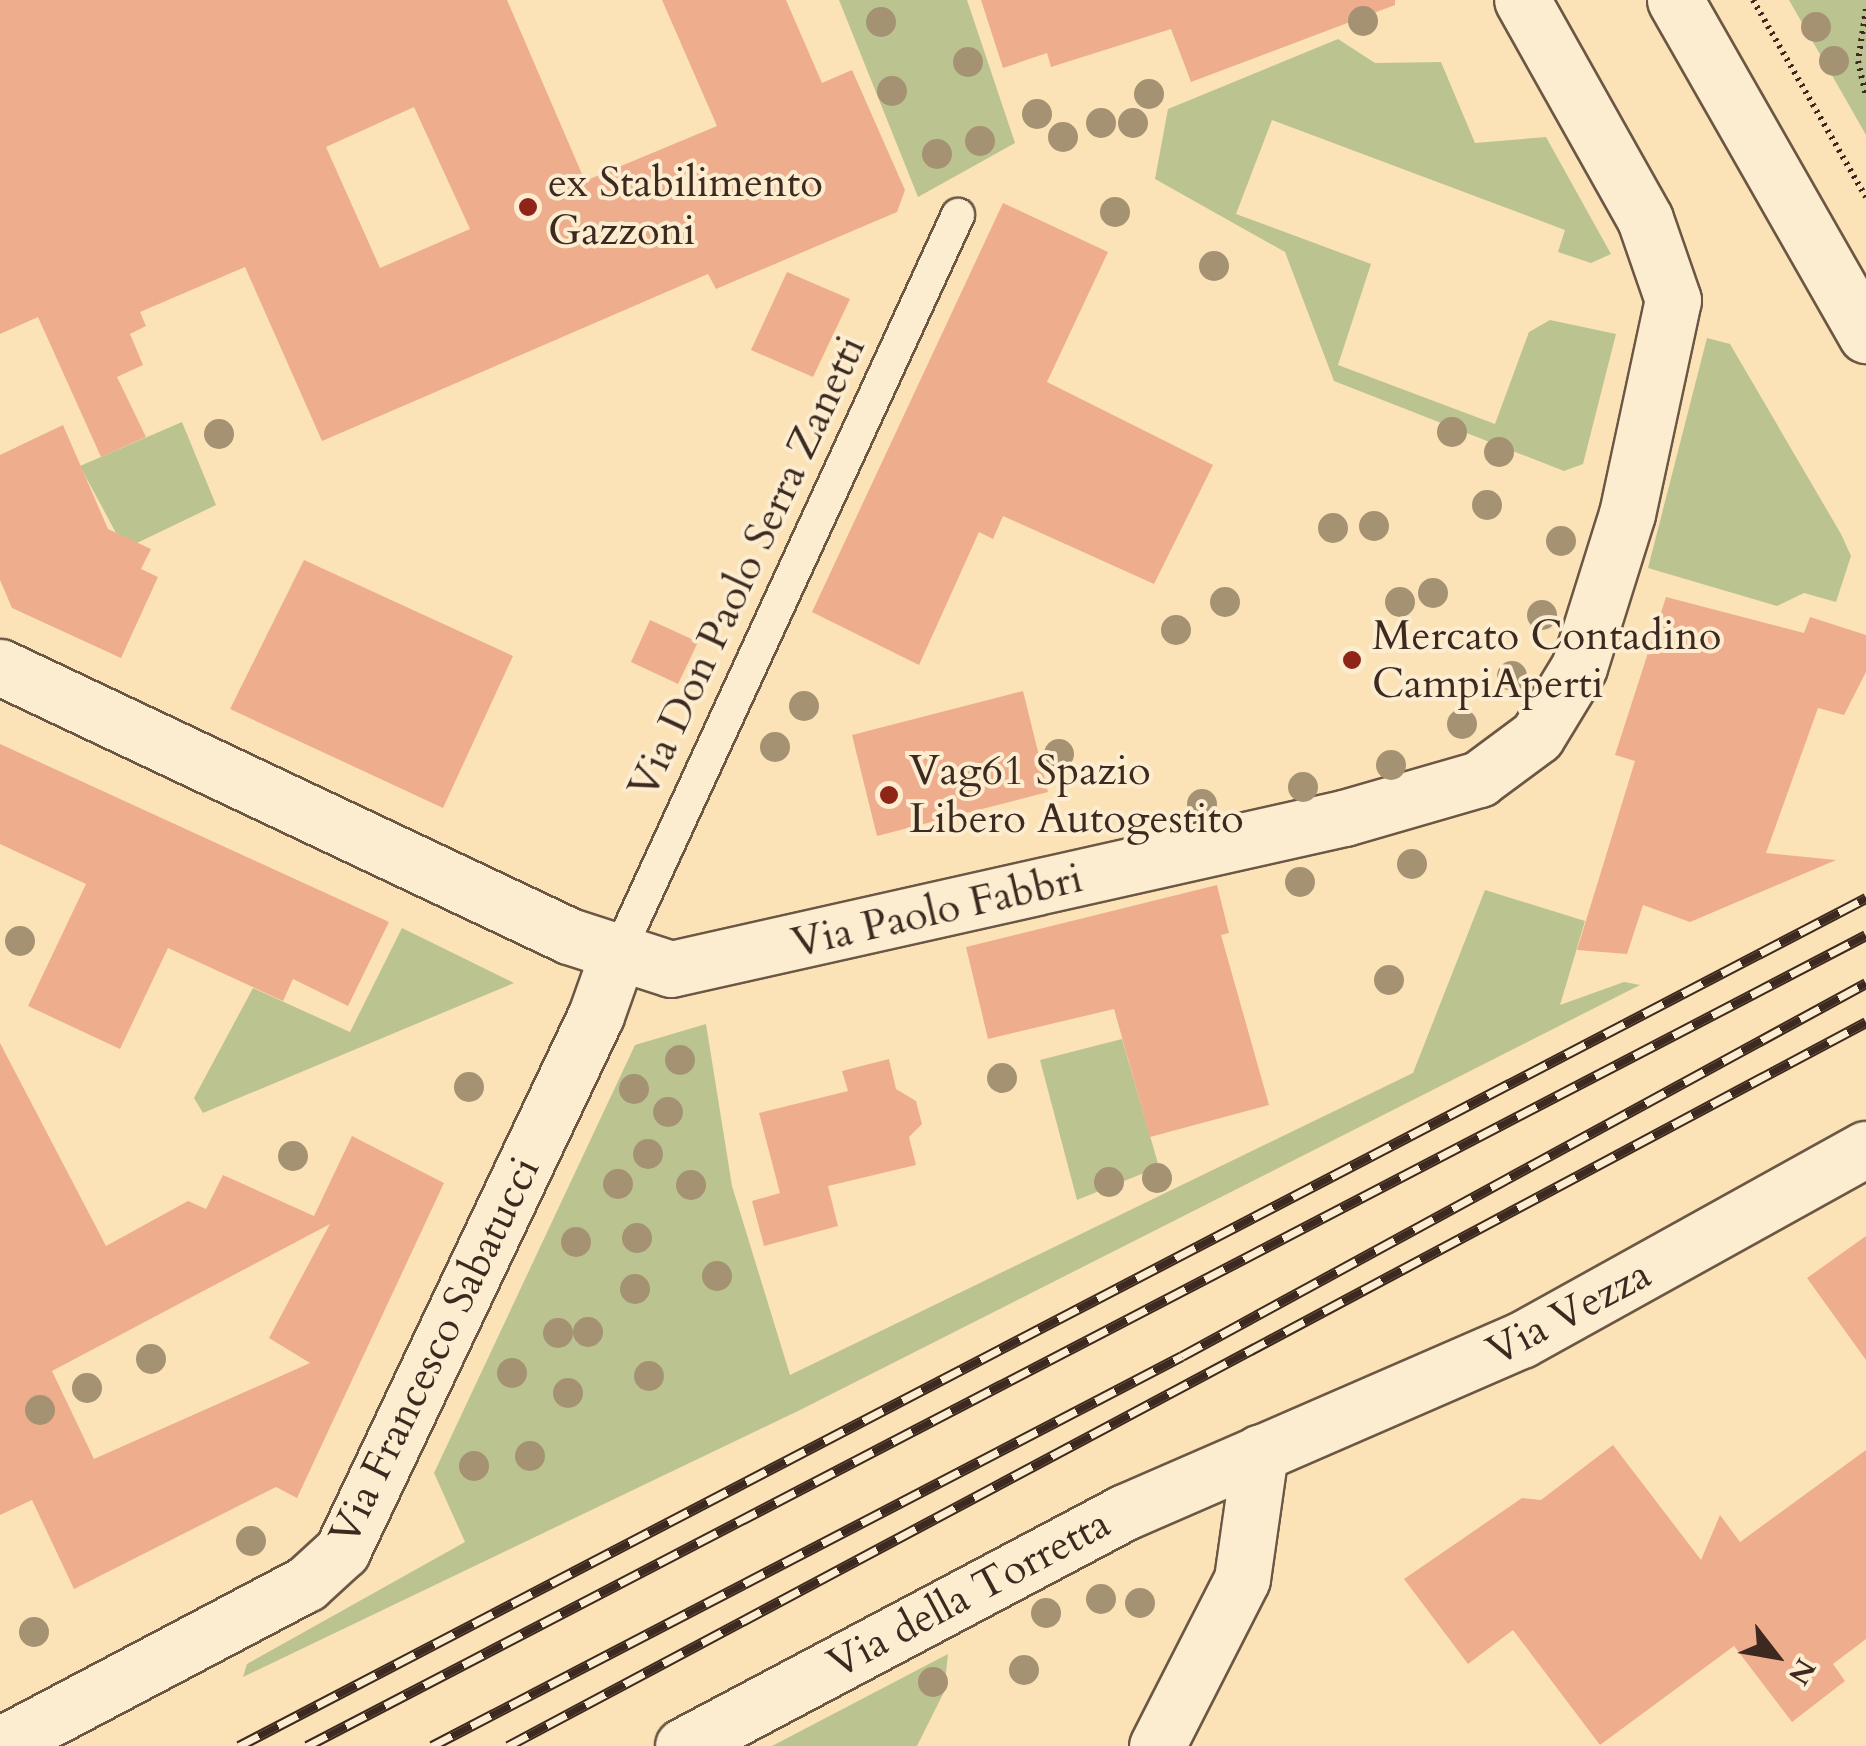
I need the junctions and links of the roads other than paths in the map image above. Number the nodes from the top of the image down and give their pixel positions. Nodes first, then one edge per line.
1 (1522, 0) edge
2 (1675, 0) edge
3 (958, 215) dead end
4 (1866, 334) edge
5 (0, 666) edge
6 (617, 956) junction
7 (1866, 1150) edge
8 (1260, 1452) junction
9 (0, 1745) edge
10 (683, 1746) edge
11 (1157, 1746) edge

1 - 6 street, Via Paolo Fabbri
2 - 4 street
3 - 6 lane, Via Don Paolo Serra Zanetti
5 - 6 street, Via Paolo Fabbri
6 - 9 street, Via Francesco Sabatucci
7 - 8 street, Via Vezza
8 - 10 street, Via della Torretta
8 - 11 street

